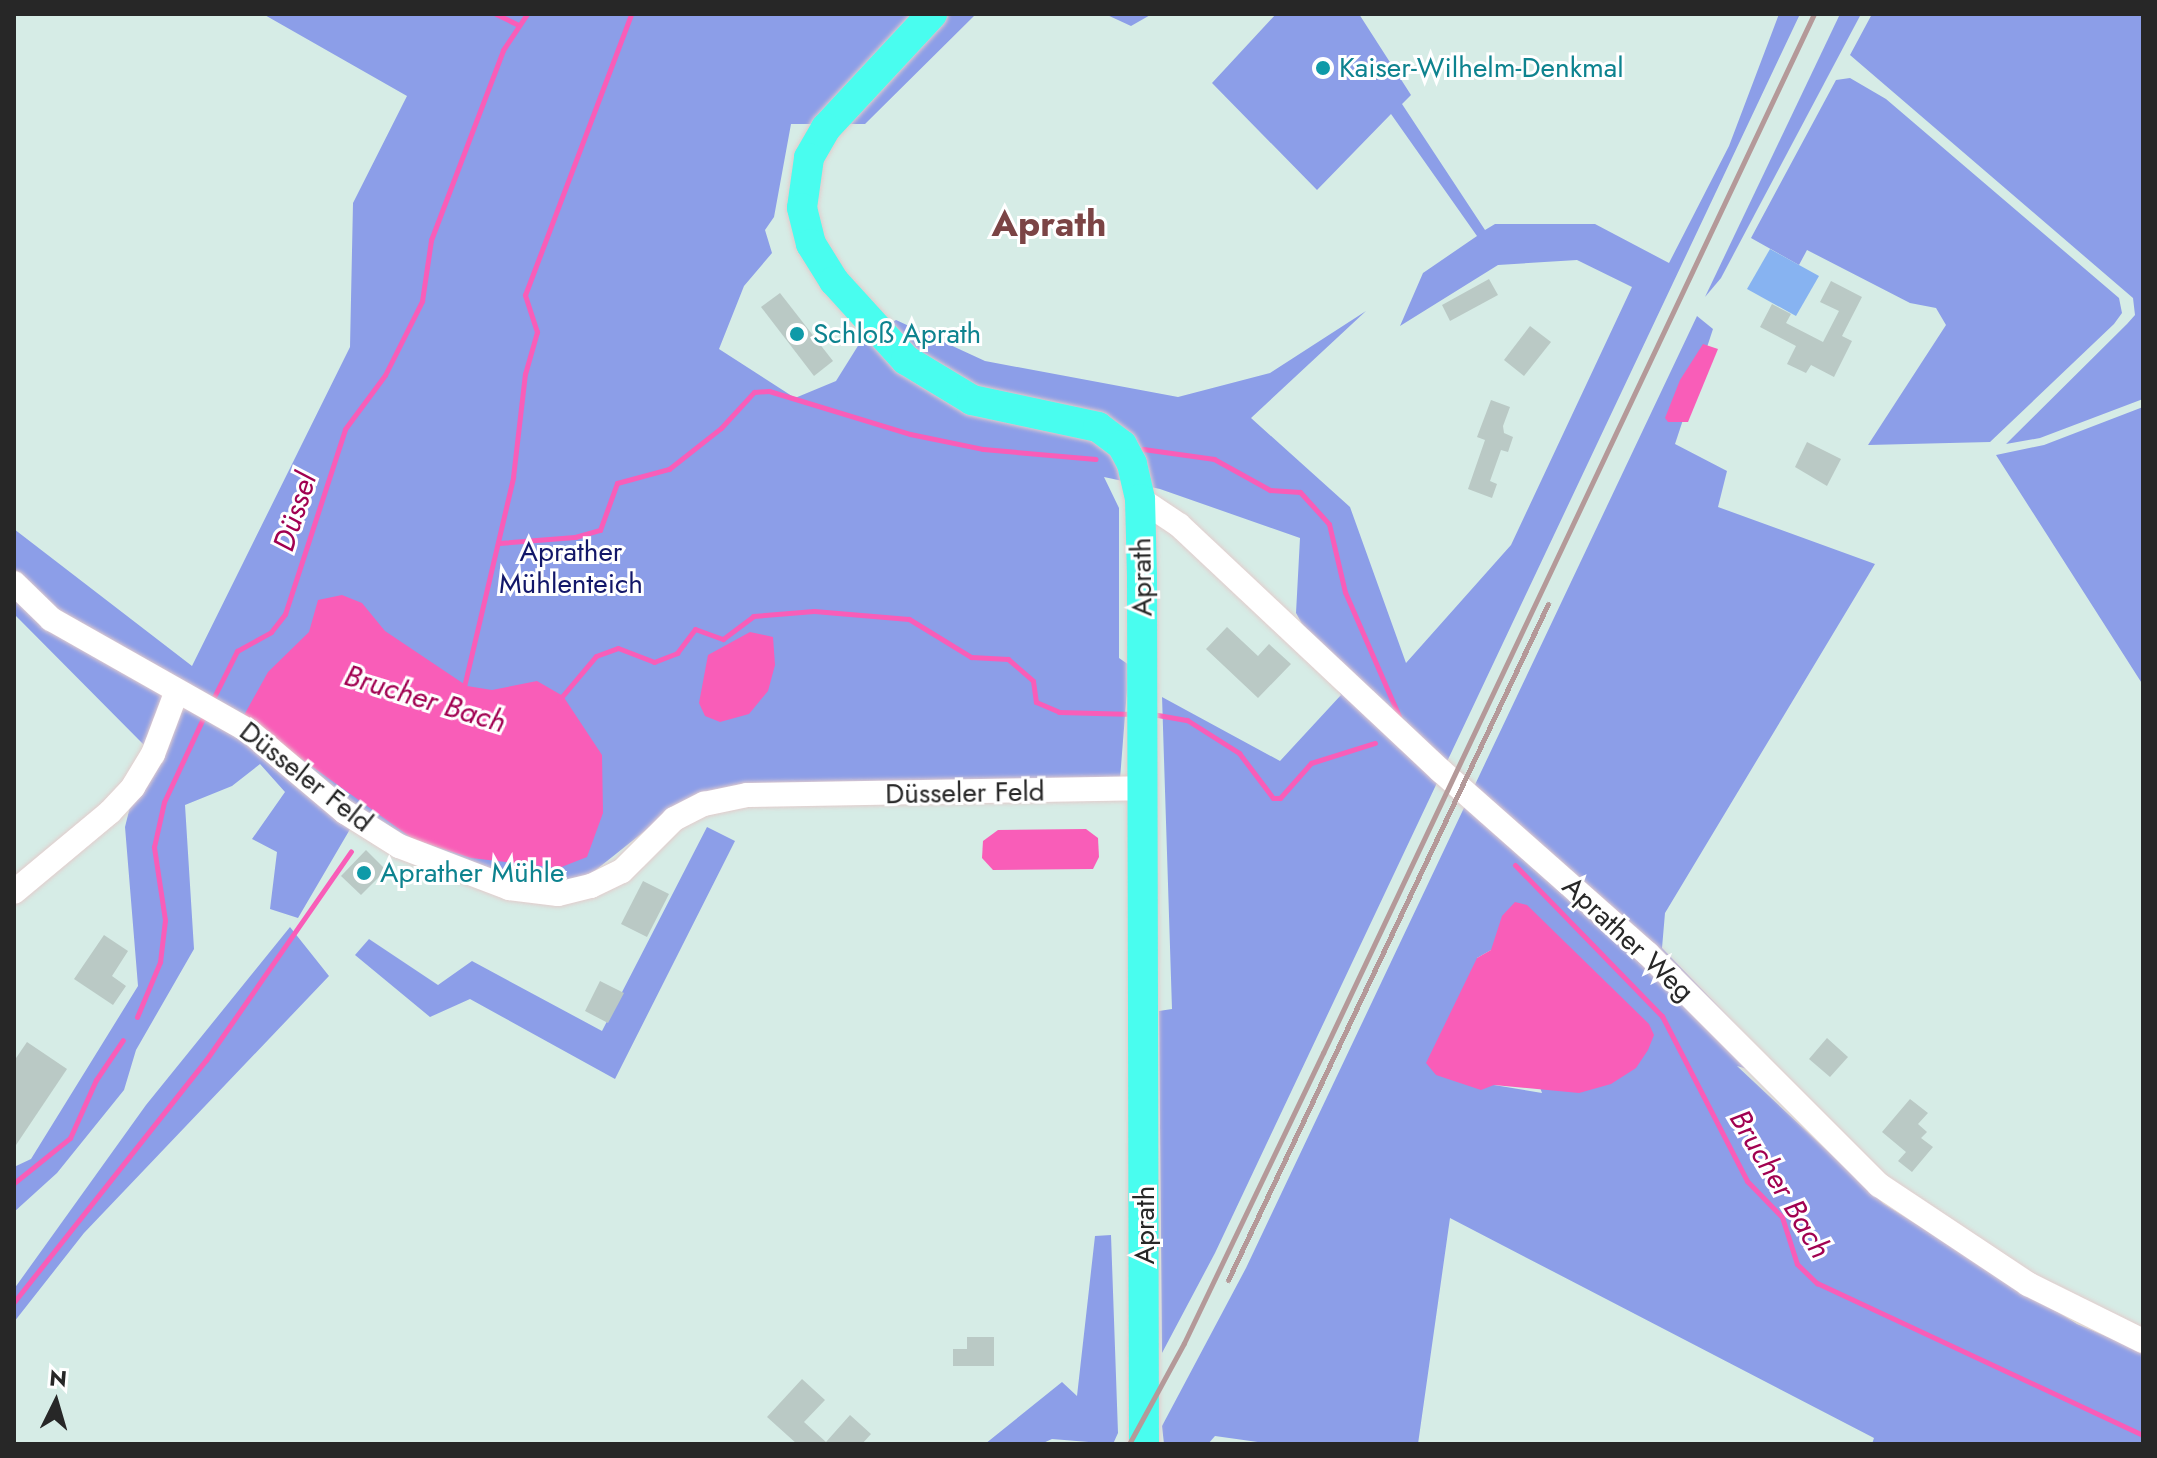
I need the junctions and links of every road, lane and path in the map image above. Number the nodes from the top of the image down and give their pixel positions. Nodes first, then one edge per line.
1 (932, 14) edge
2 (1140, 499) junction
3 (14, 583) edge
4 (183, 696) junction
5 (1143, 788) junction
6 (14, 892) edge
7 (2143, 1341) edge
8 (1144, 1444) edge

1 - 2 main road, Aprath
2 - 5 main road, Aprath
2 - 7 street, Aprather Weg
3 - 4 street, Düsseler Feld
4 - 5 street, Düsseler Feld
4 - 6 street
5 - 8 main road, Aprath

